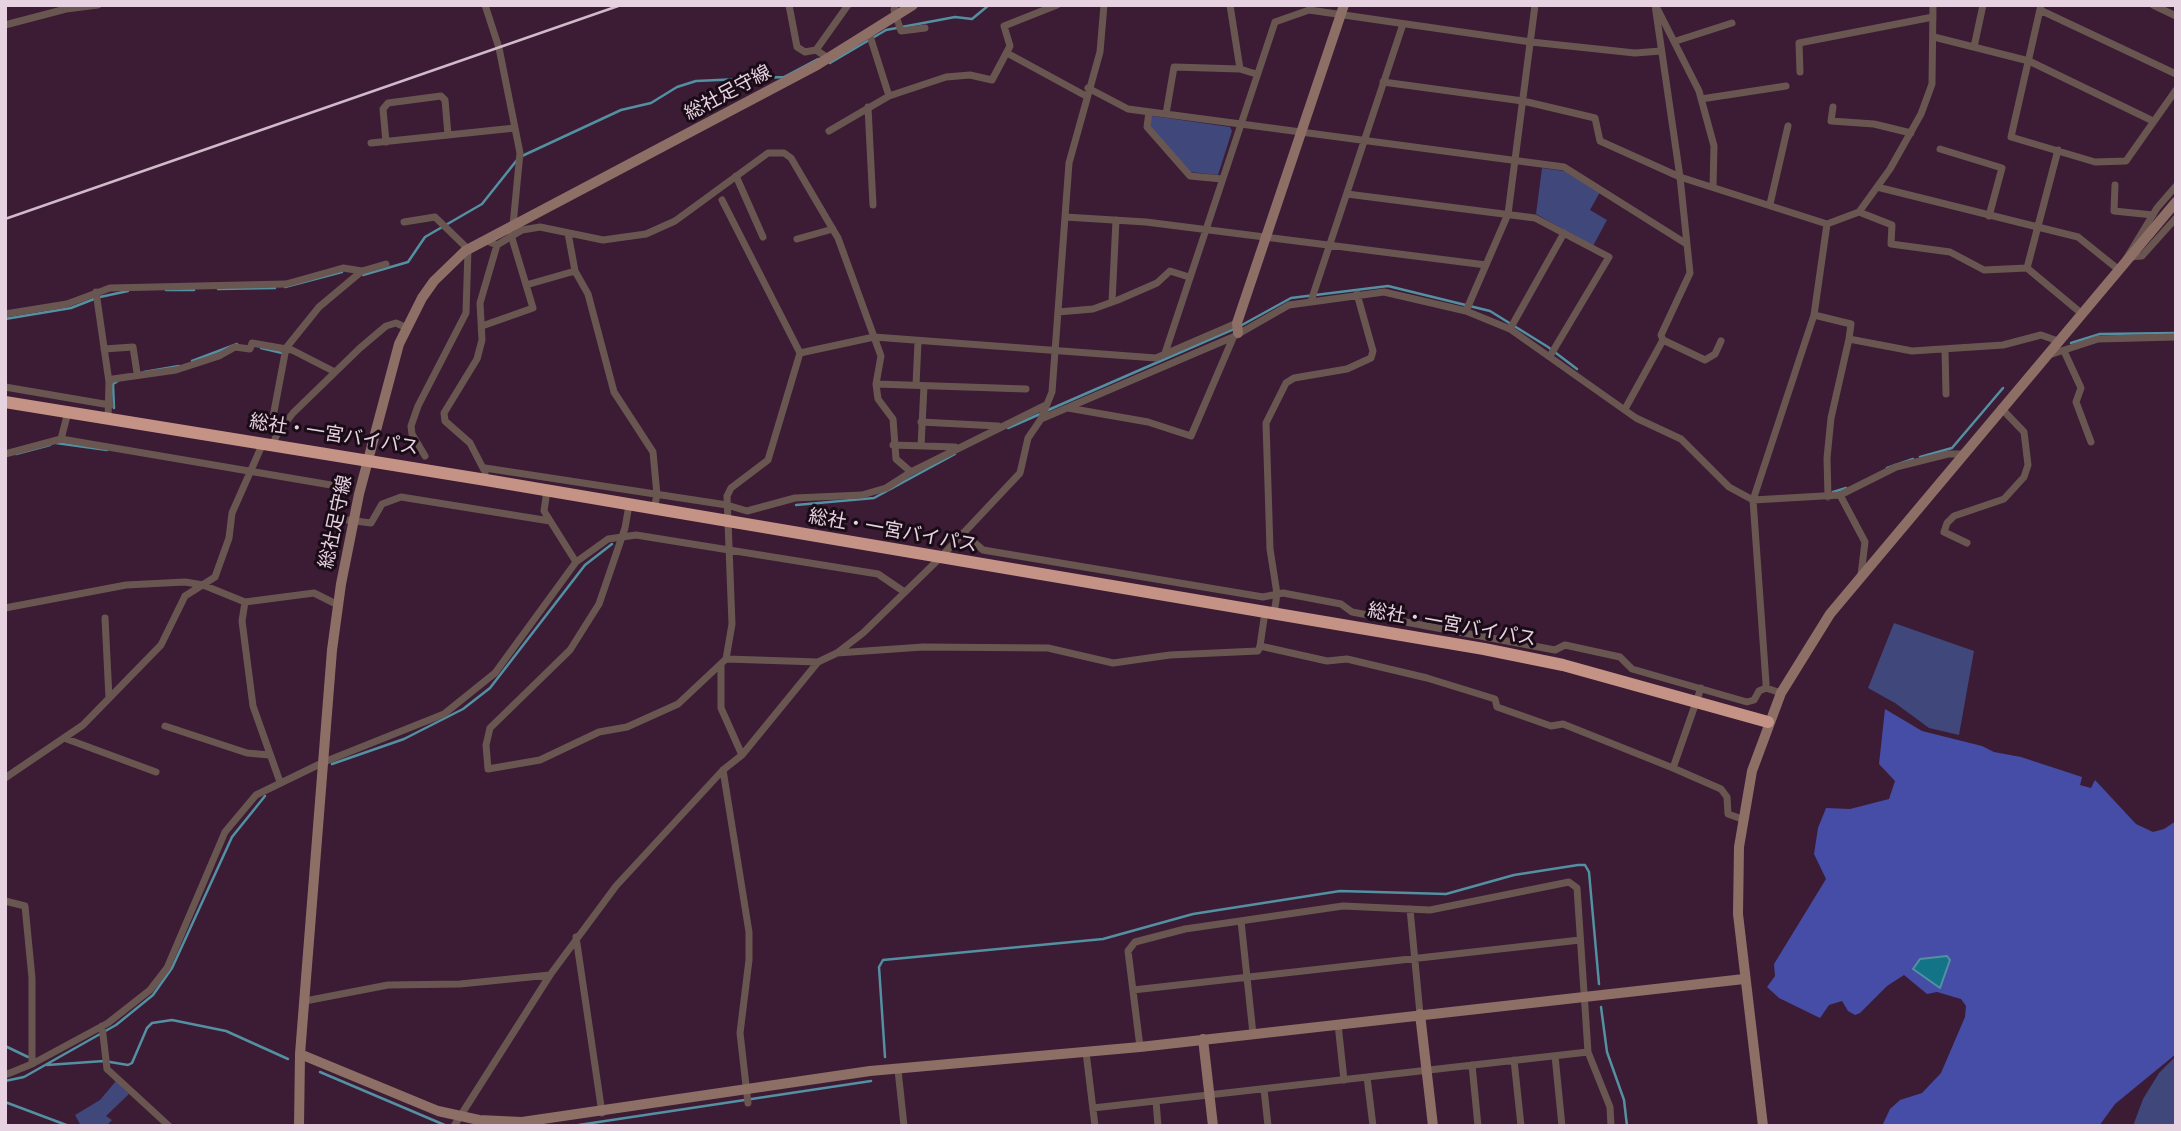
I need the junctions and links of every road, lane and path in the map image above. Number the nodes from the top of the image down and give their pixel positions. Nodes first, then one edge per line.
1 (97, 5) edge
2 (485, 5) edge
3 (789, 5) edge
4 (848, 5) edge
5 (912, 5) edge
6 (1057, 5) edge
7 (1104, 5) edge
8 (1230, 5) edge
9 (1344, 5) edge
10 (1535, 5) edge
11 (1655, 5) edge
12 (1933, 5) edge
13 (1983, 5) edge
14 (2153, 5) edge
15 (65, 7) edge
16 (2041, 7) edge
17 (896, 10) edge
18 (2176, 16) edge
19 (1340, 17) junction
20 (1933, 18) junction
21 (1732, 23) dead end
22 (1403, 24) junction
23 (5, 25) edge
24 (925, 28) dead end
25 (869, 33) junction
26 (1934, 37) junction
27 (1676, 41) junction
28 (1531, 42) junction
29 (1974, 47) junction
30 (816, 50) junction
31 (1661, 51) junction
32 (1007, 53) junction
33 (828, 58) junction
34 (2029, 61) junction
35 (1240, 69) junction
36 (1800, 72) dead end
37 (1256, 74) junction
38 (2176, 74) edge
39 (1383, 82) junction
40 (1786, 86) dead end
41 (2176, 90) edge
42 (1087, 92) junction
43 (889, 96) junction
44 (1701, 99) junction
45 (1523, 101) junction
46 (868, 107) junction
47 (1833, 107) dead end
48 (1149, 112) junction
49 (1166, 114) junction
50 (2153, 121) junction
51 (1240, 125) junction
52 (1788, 126) dead end
53 (515, 128) junction
54 (829, 131) dead end
55 (1301, 132) junction
56 (1911, 133) junction
57 (448, 135) junction
58 (1363, 141) junction
59 (386, 142) junction
60 (371, 144) dead end
61 (1940, 149) dead end
62 (2058, 150) junction
63 (1515, 162) junction
64 (736, 176) junction
65 (1680, 177) junction
66 (1222, 179) junction
67 (2115, 185) dead end
68 (2176, 186) edge
69 (1713, 187) junction
70 (1877, 187) junction
71 (1346, 194) junction
72 (722, 200) dead end
73 (2176, 202) edge
74 (1770, 204) junction
75 (873, 205) dead end
76 (1859, 212) junction
77 (1508, 214) junction
78 (2154, 215) junction
79 (1989, 216) junction
80 (1065, 217) junction
81 (2176, 218) edge
82 (1116, 220) junction
83 (404, 222) dead end
84 (1827, 224) junction
85 (2038, 225) junction
86 (833, 229) junction
87 (511, 230) junction
88 (1204, 230) junction
89 (568, 233) junction
90 (1564, 233) junction
91 (763, 237) dead end
92 (1267, 238) junction
93 (797, 239) dead end
94 (485, 240) junction
95 (1685, 243) junction
96 (497, 245) junction
97 (1329, 246) junction
98 (468, 250) junction
99 (2124, 263) junction
100 (386, 264) dead end
101 (1486, 265) junction
102 (2027, 268) junction
103 (362, 271) junction
104 (575, 271) junction
105 (1189, 277) junction
106 (526, 285) junction
107 (1357, 294) junction
108 (97, 295) junction
109 (1312, 297) junction
110 (1112, 303) junction
111 (1468, 306) junction
112 (1058, 312) junction
113 (2081, 313) junction
114 (5, 314) edge
115 (1814, 315) junction
116 (482, 326) junction
117 (1512, 326) junction
118 (407, 328) junction
119 (1237, 329) junction
120 (874, 337) junction
121 (2176, 337) edge
122 (1849, 339) junction
123 (1663, 340) junction
124 (1721, 341) dead end
125 (918, 342) junction
126 (2061, 346) junction
127 (104, 349) junction
128 (1945, 349) junction
129 (1055, 350) junction
130 (287, 351) junction
131 (1552, 352) junction
132 (800, 353) junction
133 (1165, 354) junction
134 (335, 372) junction
135 (139, 374) junction
136 (109, 382) junction
137 (876, 384) junction
138 (920, 386) junction
139 (5, 387) edge
140 (1026, 389) dead end
141 (1946, 394) dead end
142 (5, 402) edge
143 (110, 405) junction
144 (1068, 408) junction
145 (2001, 408) junction
146 (1625, 409) junction
147 (68, 412) junction
148 (1044, 412) junction
149 (108, 419) junction
150 (921, 422) junction
151 (999, 426) junction
152 (61, 439) junction
153 (271, 440) junction
154 (2091, 442) dead end
155 (893, 445) junction
156 (921, 446) junction
157 (958, 447) junction
158 (5, 454) edge
159 (1962, 454) junction
160 (425, 456) dead end
161 (368, 461) junction
162 (252, 472) junction
163 (911, 472) junction
164 (485, 474) junction
165 (547, 490) junction
166 (1828, 494) junction
167 (657, 495) junction
168 (1840, 495) junction
169 (1753, 500) junction
170 (629, 505) junction
171 (727, 505) junction
172 (654, 509) junction
173 (353, 521) junction
174 (550, 521) junction
175 (728, 522) junction
176 (963, 533) junction
177 (622, 537) junction
178 (1967, 543) dead end
179 (730, 552) junction
180 (940, 558) junction
181 (576, 562) junction
182 (1861, 576) junction
183 (203, 585) junction
184 (903, 591) junction
185 (1277, 594) junction
186 (245, 602) junction
187 (338, 606) junction
188 (5, 608) edge
189 (1270, 613) junction
190 (105, 618) dead end
191 (1261, 646) junction
192 (837, 653) junction
193 (724, 662) junction
194 (818, 662) junction
195 (1701, 688) junction
196 (1766, 688) junction
197 (1781, 693) junction
198 (109, 698) junction
199 (1696, 702) junction
200 (1768, 722) junction
201 (165, 726) dead end
202 (64, 738) junction
203 (269, 755) junction
204 (742, 755) junction
205 (324, 762) junction
206 (1673, 768) junction
207 (723, 770) junction
208 (156, 772) dead end
209 (5, 778) edge
210 (280, 782) junction
211 (1742, 819) junction
212 (5, 901) edge
213 (1410, 909) junction
214 (1241, 921) junction
215 (576, 937) junction
216 (1580, 940) junction
217 (1414, 959) junction
218 (550, 975) junction
219 (1247, 978) junction
220 (1744, 979) junction
221 (1133, 990) junction
222 (1585, 996) junction
223 (304, 1001) junction
224 (1420, 1014) junction
225 (1338, 1024) junction
226 (103, 1030) junction
227 (1253, 1034) junction
228 (1203, 1039) junction
229 (1140, 1046) junction
230 (1086, 1052) junction
231 (1588, 1052) junction
232 (300, 1054) junction
233 (1555, 1056) junction
234 (1514, 1060) junction
235 (32, 1064) junction
236 (1472, 1065) junction
237 (898, 1070) junction
238 (1426, 1070) junction
239 (5, 1075) edge
240 (1367, 1077) junction
241 (1344, 1080) junction
242 (1264, 1089) junction
243 (1210, 1095) junction
244 (749, 1097) junction
245 (1156, 1101) junction
246 (1093, 1108) junction
247 (603, 1112) junction
248 (457, 1121) edge
249 (169, 1126) edge
250 (299, 1126) edge
251 (904, 1126) edge
252 (1095, 1126) edge
253 (1158, 1126) edge
254 (1213, 1126) edge
255 (1268, 1126) edge
256 (1373, 1126) edge
257 (1433, 1126) edge
258 (1478, 1126) edge
259 (1521, 1126) edge
260 (1562, 1126) edge
261 (1611, 1126) edge
262 (1763, 1126) edge

1 - 15 street
2 - 53 street
3 - 30 street
4 - 30 street
5 - 17 street, 総社足守線
6 - 32 street
7 - 42 street
8 - 35 street
9 - 19 street
10 - 28 street
11 - 27 street
11 - 31 street
12 - 20 street
13 - 29 street
14 - 18 street
15 - 23 street
16 - 34 street
16 - 38 street
17 - 24 street
17 - 25 street, 総社足守線
19 - 22 street
19 - 37 street
19 - 55 street
20 - 26 street
20 - 36 street
21 - 27 street
22 - 28 street
22 - 39 street
25 - 33 street, 総社足守線
25 - 43 street
26 - 29 street
26 - 56 street
27 - 44 street
28 - 31 street
28 - 45 street
29 - 34 street
30 - 33 street
31 - 65 street
32 - 42 street
32 - 43 street
33 - 87 street, 総社足守線
34 - 50 street
34 - 62 street
35 - 37 street
35 - 49 street
37 - 51 street
39 - 45 street
39 - 58 street
40 - 44 street
41 - 50 street
42 - 48 street
42 - 80 street
43 - 46 street
44 - 69 street
45 - 63 street
45 - 65 street
46 - 54 street
46 - 75 street
47 - 56 street
48 - 49 street
48 - 66 street
49 - 51 street
50 - 62 street
51 - 55 street
51 - 66 street
52 - 74 street
53 - 57 street
53 - 87 street
55 - 58 street
55 - 92 street
56 - 70 street
57 - 59 street
57 - 59 street
58 - 63 street
58 - 71 street
59 - 60 street
61 - 79 street
62 - 85 street
63 - 77 street
63 - 95 street
64 - 86 street
64 - 89 street
64 - 91 street
65 - 69 street
65 - 95 street
66 - 88 street
67 - 78 street
68 - 78 street
69 - 74 street
70 - 76 street
70 - 79 street
71 - 77 street
71 - 97 street
72 - 132 street
73 - 99 street
74 - 84 street
76 - 84 street
76 - 102 street
77 - 90 street
77 - 101 street
78 - 99 street
79 - 85 street
80 - 82 street
80 - 112 street
81 - 99 street
82 - 88 street
82 - 110 street
83 - 98 street
84 - 115 street
85 - 99 street
85 - 102 street
86 - 93 street
86 - 120 street
87 - 89 street
87 - 94 street, 総社足守線
87 - 96 street
87 - 106 street
88 - 92 street
88 - 105 street
89 - 104 street
90 - 117 street
90 - 131 street
92 - 97 street
92 - 119 street
94 - 96 street
94 - 98 street, 総社足守線
95 - 123 street
96 - 116 street
97 - 101 street
97 - 109 street
98 - 118 street, 総社足守線
98 - 160 street
99 - 113 street
100 - 103 street
101 - 111 street
102 - 113 street
103 - 108 street
103 - 130 street
104 - 106 street
104 - 167 street
105 - 110 street
105 - 133 street
106 - 116 street
107 - 109 street
107 - 111 street
107 - 185 street
108 - 114 street
108 - 127 street
109 - 119 street
110 - 112 street
111 - 117 street
112 - 129 street
113 - 126 street
115 - 122 street
115 - 169 street
116 - 164 street
117 - 131 street
118 - 134 street
118 - 161 street, 総社足守線
119 - 133 street
119 - 144 street
119 - 144 street
120 - 125 street
120 - 132 street
120 - 137 street
121 - 126 street
122 - 128 street
122 - 166 street
123 - 124 street
123 - 146 street
125 - 129 street
125 - 138 street
126 - 128 street
126 - 145 street
126 - 154 street
127 - 135 street
127 - 136 street
128 - 141 street
129 - 133 street
129 - 148 street
130 - 134 street
130 - 135 street
130 - 153 street
131 - 146 street
132 - 171 street
134 - 153 street
135 - 136 street
136 - 143 street
137 - 138 street
137 - 155 street
138 - 140 street
138 - 150 street
139 - 143 street
142 - 147 highway, 総社・一宮バイパス
143 - 149 street
144 - 148 street
145 - 159 street
145 - 178 street
146 - 169 street
147 - 149 highway, 総社・一宮バイパス
147 - 152 street
148 - 151 street
148 - 176 street
149 - 153 highway, 総社・一宮バイパス
150 - 151 street
150 - 156 street
151 - 157 street
152 - 158 street
152 - 162 street
153 - 161 highway, 総社・一宮バイパス
153 - 162 street
155 - 156 street
155 - 163 street
156 - 157 street
157 - 163 street
159 - 168 street
159 - 182 street
161 - 164 highway, 総社・一宮バイパス
161 - 173 street, 総社足守線
162 - 173 street
162 - 183 street
163 - 171 street
164 - 165 highway, 総社・一宮バイパス
164 - 167 street
165 - 170 highway, 総社・一宮バイパス
165 - 174 street
166 - 168 street
166 - 169 street
167 - 171 street
167 - 172 street
168 - 182 street
169 - 196 street
170 - 172 highway, 総社・一宮バイパス
170 - 177 street
171 - 175 street
172 - 175 highway, 総社・一宮バイパス
173 - 174 street
173 - 187 street, 総社足守線
174 - 181 street
175 - 179 street
175 - 180 highway, 総社・一宮バイパス
176 - 180 street
176 - 185 street
177 - 179 street
177 - 181 street
177 - 193 street
179 - 184 street
179 - 193 street
180 - 184 street
180 - 189 highway, 総社・一宮バイパス
181 - 205 street
182 - 197 street
183 - 186 street
183 - 188 street
183 - 198 street
184 - 192 street
185 - 189 street
185 - 195 street
186 - 187 street
186 - 203 street
187 - 205 street, 総社足守線
189 - 191 street
189 - 199 highway, 総社・一宮バイパス
190 - 198 street
191 - 192 street
191 - 206 street
192 - 194 street
193 - 194 street
193 - 204 street
194 - 204 street
195 - 196 street
195 - 199 street
196 - 197 street
197 - 200 street
198 - 202 street
199 - 200 highway, 総社・一宮バイパス
199 - 206 street
200 - 211 street
201 - 203 street
202 - 208 street
202 - 209 street
203 - 210 street
204 - 207 street
205 - 210 street
205 - 223 street, 総社足守線
206 - 211 street
207 - 215 street
207 - 244 street
210 - 226 street
211 - 220 street
212 - 235 street
213 - 214 street
213 - 216 street
213 - 217 street
214 - 219 street
214 - 221 street
215 - 218 street
215 - 247 street
216 - 217 street
216 - 222 street
217 - 219 street
217 - 224 street
218 - 223 street
218 - 248 street
219 - 221 street
219 - 227 street
220 - 222 street
220 - 262 street
221 - 229 street
222 - 224 street
222 - 231 street
223 - 232 street, 総社足守線
224 - 225 street
224 - 238 street
225 - 227 street
225 - 241 street
226 - 235 street
226 - 249 street
227 - 228 street
228 - 229 street
228 - 243 street
229 - 230 street
230 - 237 street
230 - 246 street
231 - 233 street
231 - 261 street
232 - 248 street
232 - 250 street, 総社足守線
233 - 234 street
233 - 260 street
234 - 236 street
234 - 259 street
235 - 239 street
236 - 238 street
236 - 258 street
237 - 244 street
237 - 251 street
238 - 240 street
238 - 257 street
240 - 241 street
240 - 256 street
241 - 242 street
242 - 243 street
242 - 255 street
243 - 245 street
243 - 254 street
244 - 247 street
245 - 246 street
245 - 253 street
246 - 252 street
247 - 248 street

